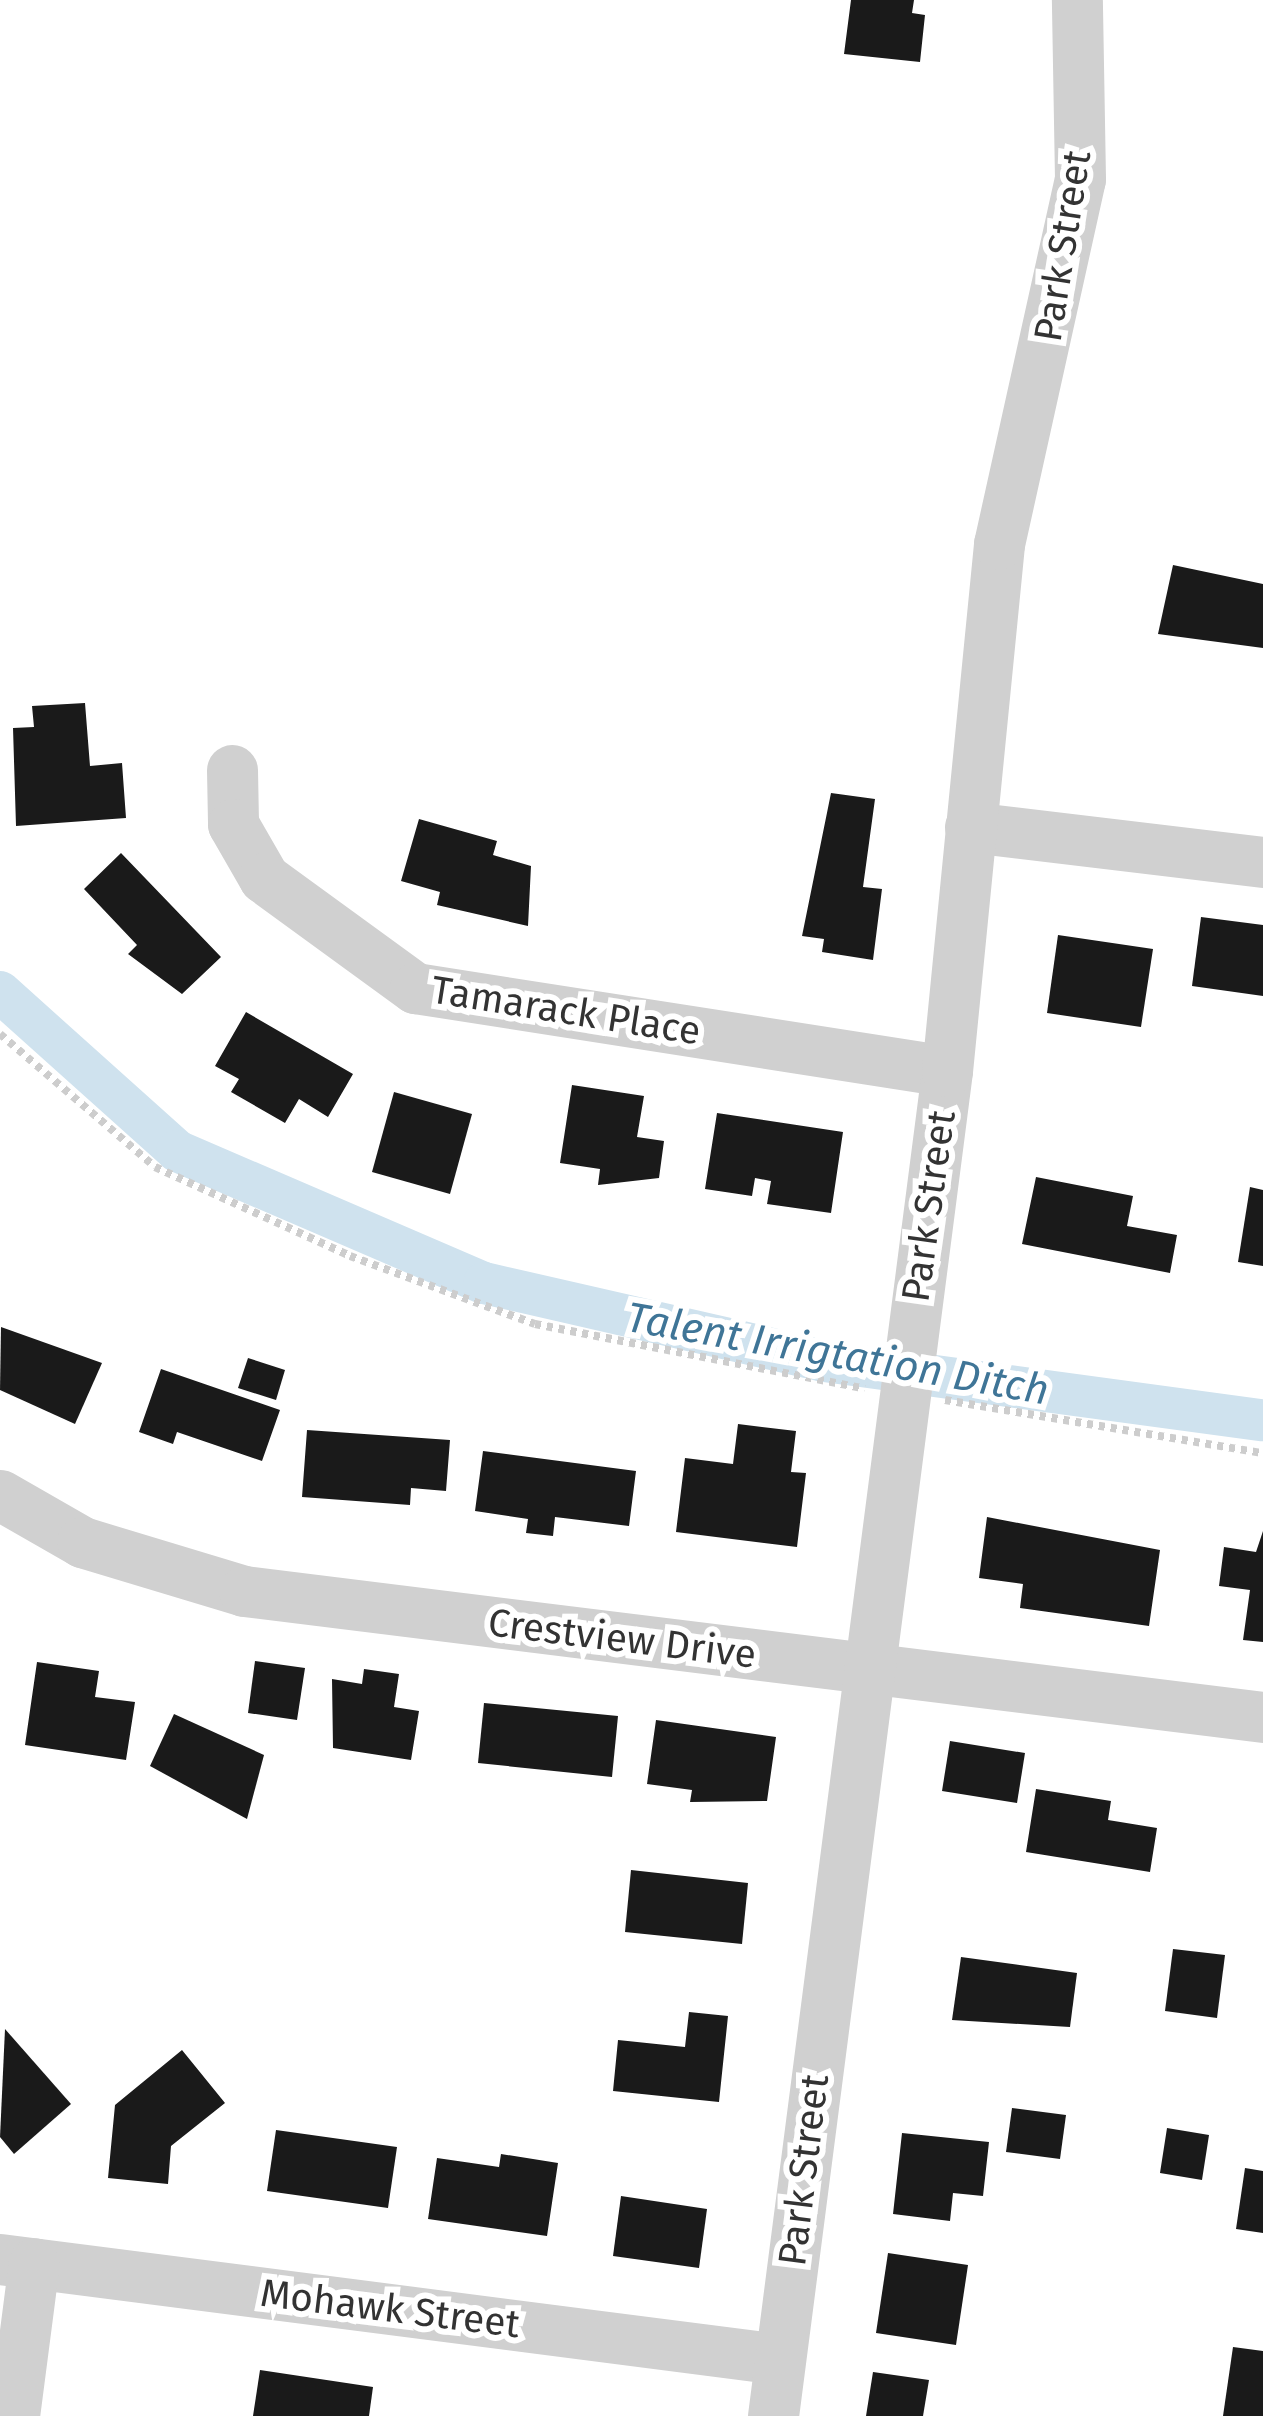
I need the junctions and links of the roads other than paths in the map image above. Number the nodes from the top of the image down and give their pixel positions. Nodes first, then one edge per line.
1 (1077, 0) edge
2 (232, 770) dead end
3 (970, 827) junction
4 (1263, 862) edge
5 (947, 1071) junction
6 (0, 1495) edge
7 (868, 1670) junction
8 (1263, 1718) edge
9 (17, 2261) edge
10 (780, 2359) junction
11 (14, 2416) edge
12 (773, 2416) edge

1 - 3 street, Park Street
2 - 5 street, Tamarack Place
3 - 4 street
3 - 5 street, Park Street
5 - 7 street, Park Street
6 - 7 street, Crestview Drive
7 - 8 street, Crestview Drive
7 - 10 street, Park Street
9 - 10 street, Mohawk Street
9 - 11 street
10 - 12 street, Park Street

